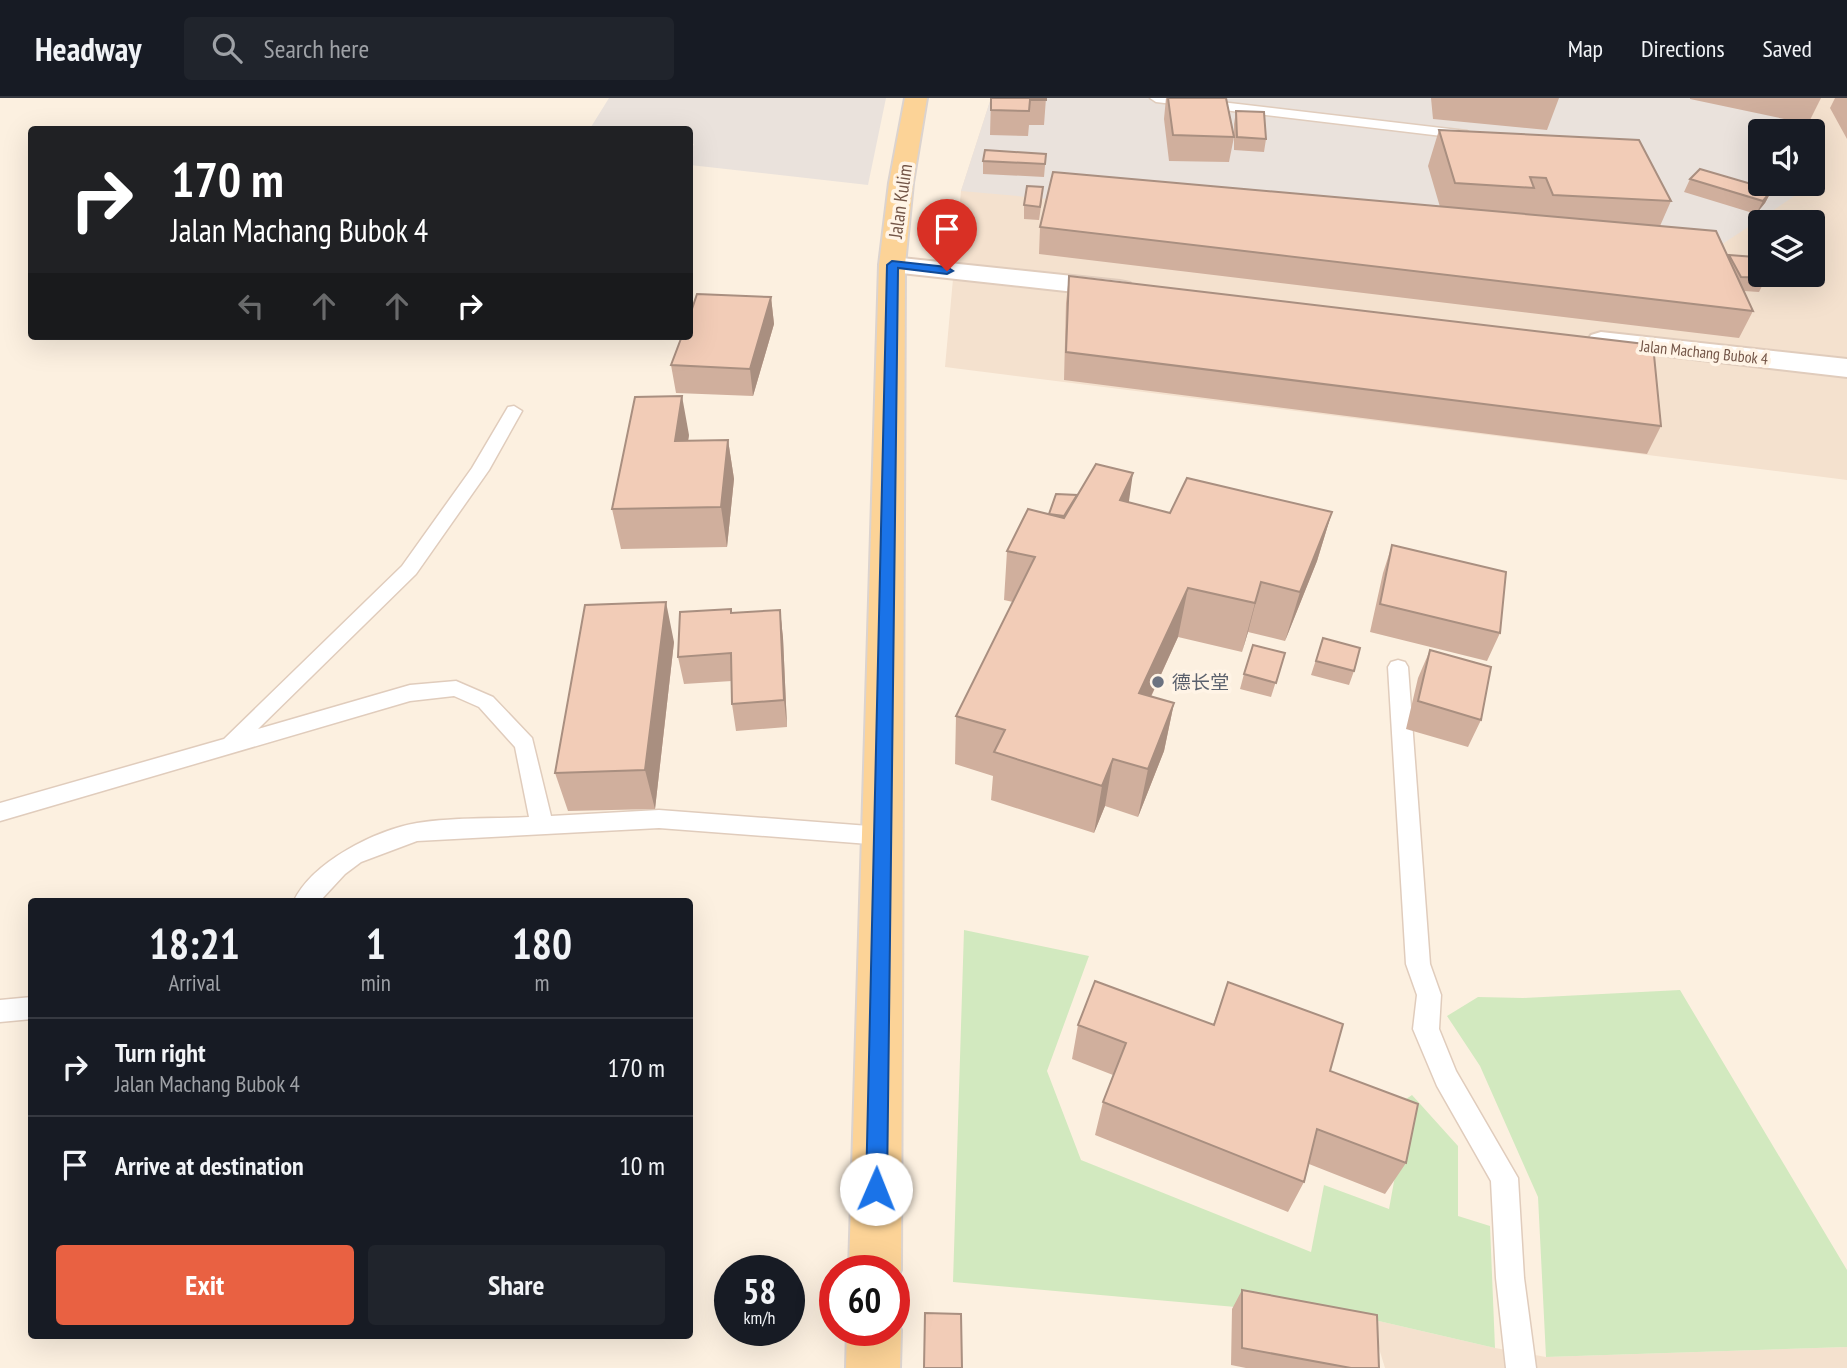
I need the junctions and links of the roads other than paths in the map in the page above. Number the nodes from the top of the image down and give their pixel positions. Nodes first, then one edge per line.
1 (916, 98) edge
2 (1156, 98) edge
3 (1475, 136) edge
4 (892, 265) junction
5 (1140, 291) edge
6 (1581, 339) edge
7 (1847, 368) edge
8 (514, 411) dead end
9 (1398, 667) dead end
10 (229, 744) junction
11 (0, 812) edge
12 (542, 826) junction
13 (882, 836) junction
14 (309, 898) edge
15 (28, 1008) edge
16 (0, 1012) edge
17 (875, 1255) edge
18 (874, 1346) edge
19 (873, 1368) edge
20 (1521, 1368) edge

1 - 4 main road, Jalan Kulim
2 - 3 lane
4 - 5 street
4 - 13 main road, Jalan Kulim
6 - 7 street, Jalan Machang Bubok 4
8 - 10 lane
9 - 20 lane
10 - 11 lane
10 - 12 lane
12 - 13 lane
12 - 14 lane
13 - 17 main road, Jalan Kulim
15 - 16 lane
18 - 19 main road

